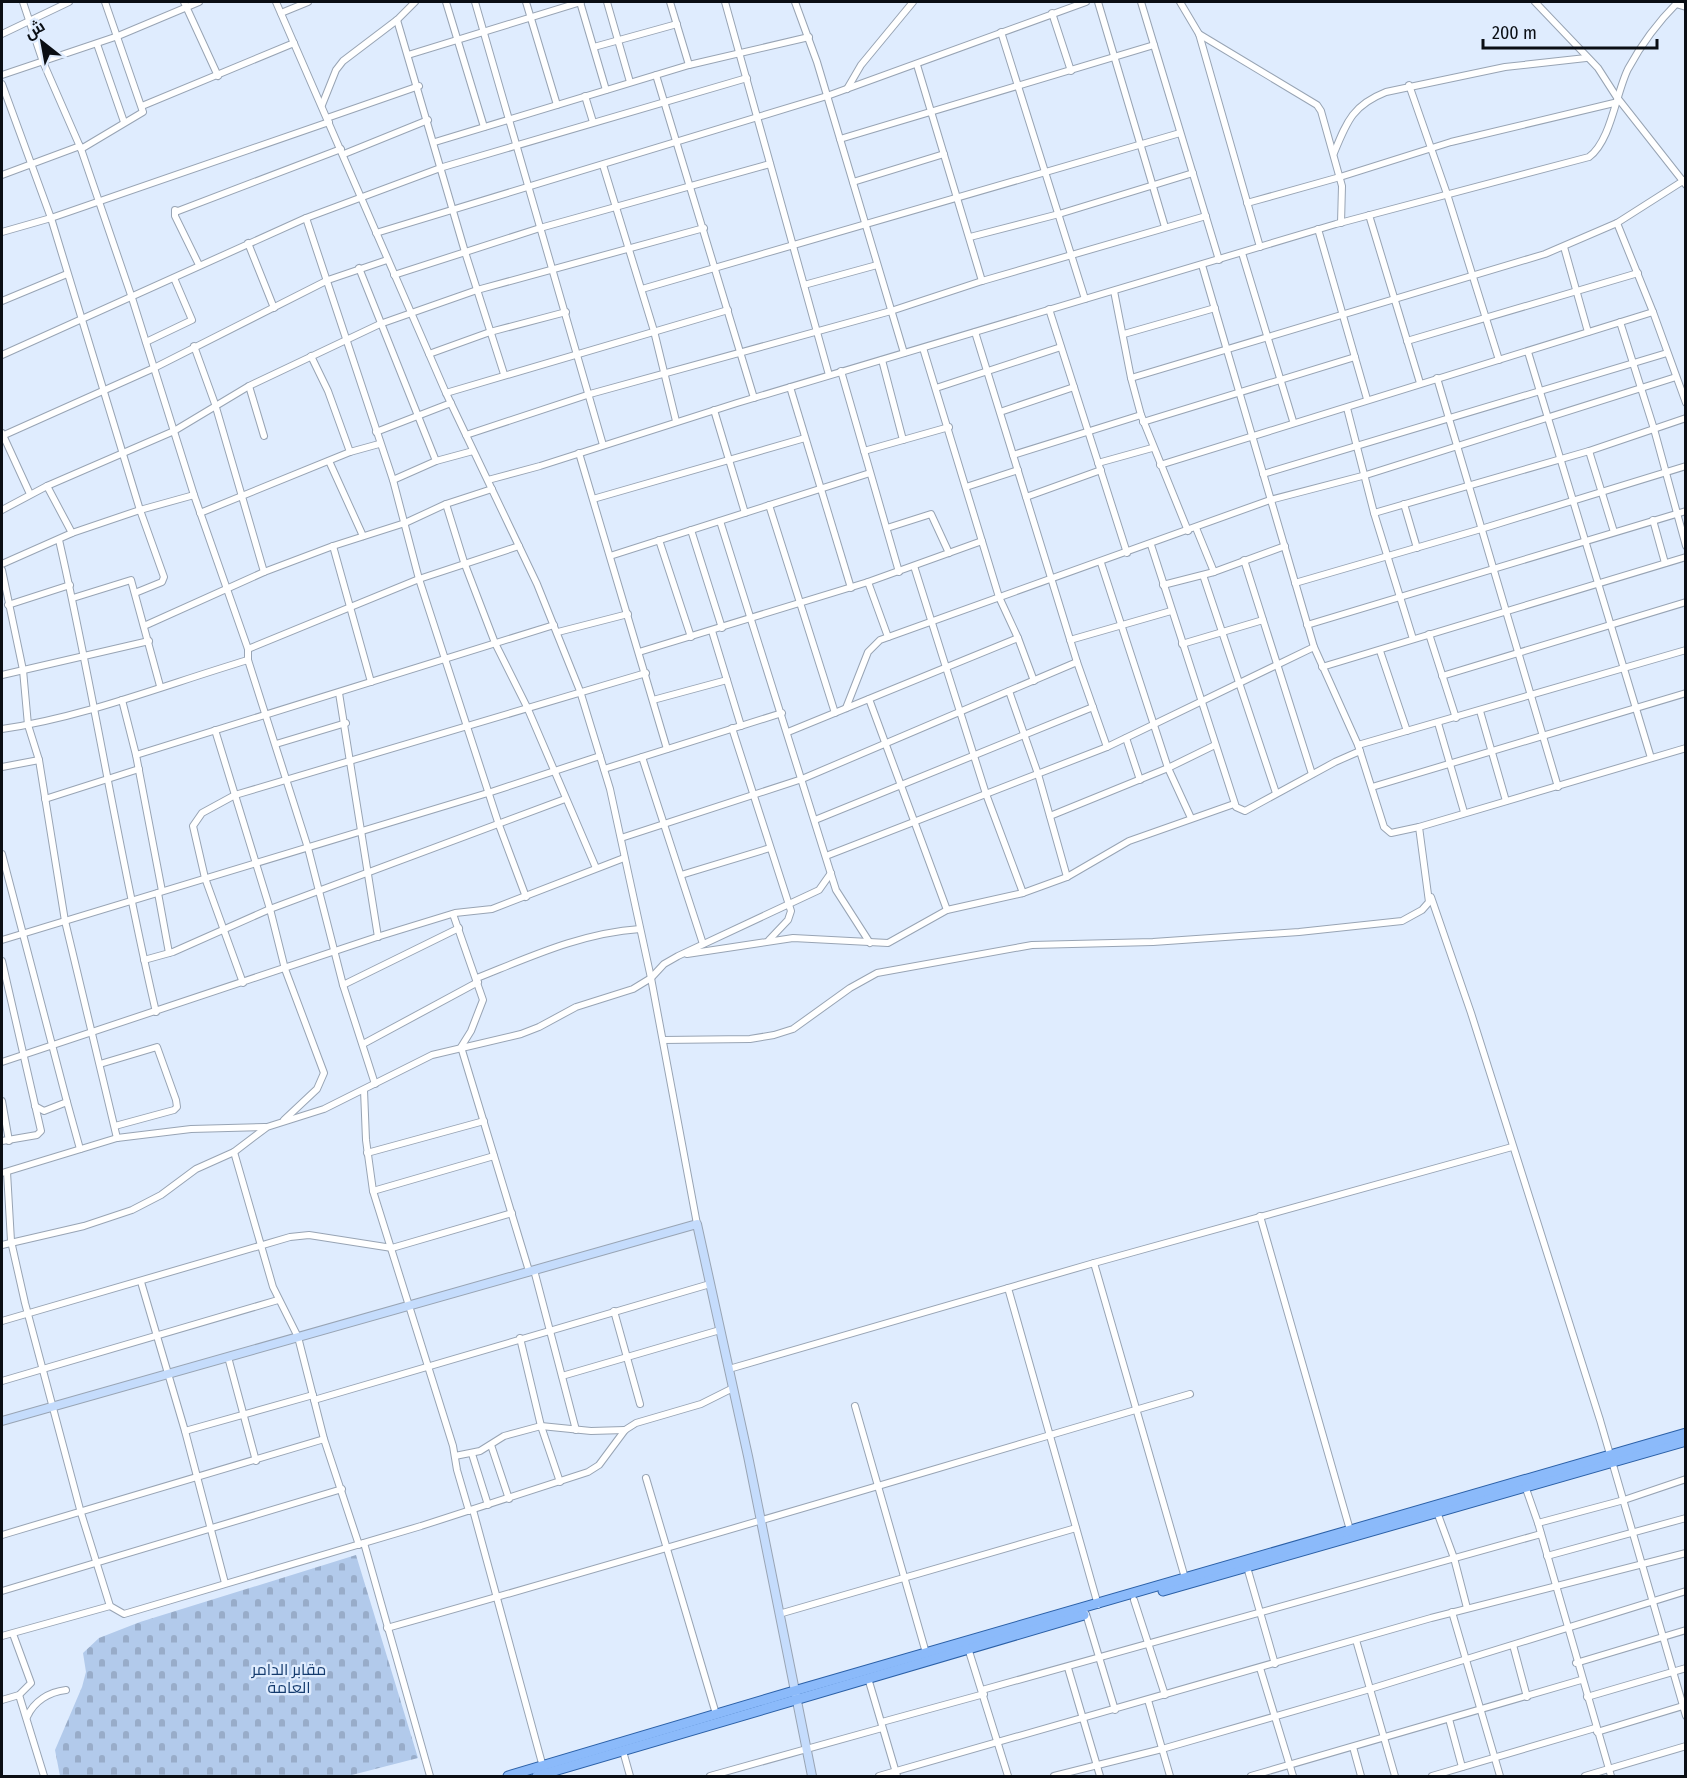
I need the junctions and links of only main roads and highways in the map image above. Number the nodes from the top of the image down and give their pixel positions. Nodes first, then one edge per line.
1 (1686, 1433) edge
2 (1686, 1441) edge
3 (1611, 1459) junction
4 (1524, 1483) junction
5 (795, 1695) junction
6 (542, 1773) edge
7 (508, 1776) edge

1 - 3 main road
2 - 3 main road
3 - 4 main road
4 - 5 main road
4 - 5 main road
5 - 6 main road
5 - 6 main road
6 - 7 main road

